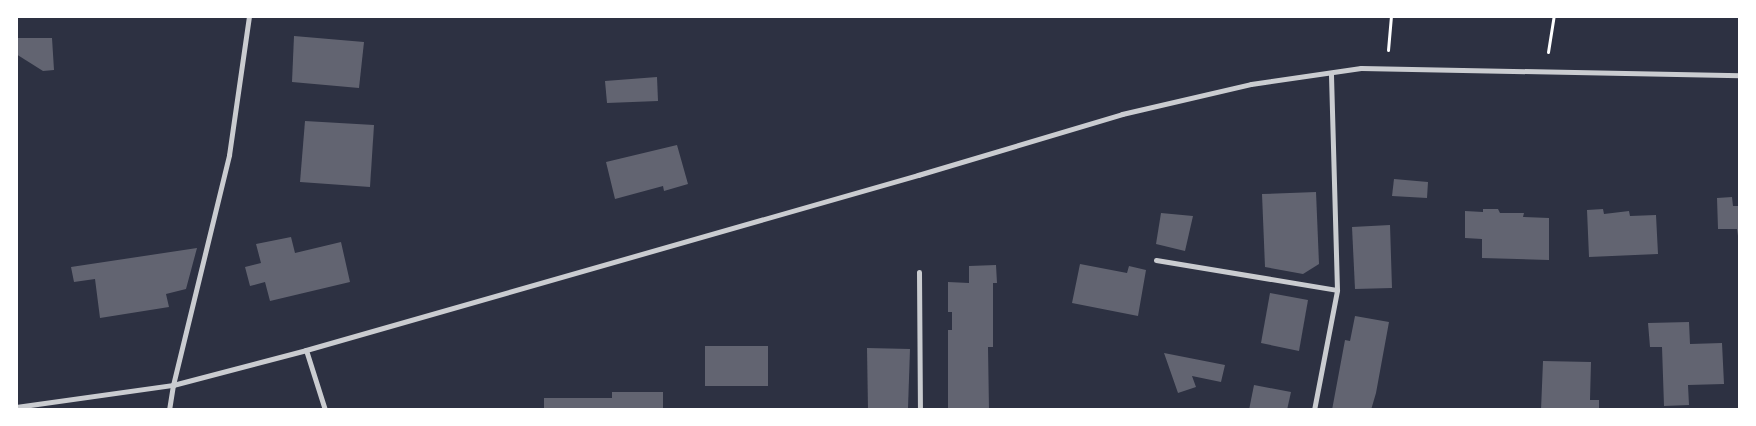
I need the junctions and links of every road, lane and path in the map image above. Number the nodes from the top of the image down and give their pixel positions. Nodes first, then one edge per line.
1 (249, 16) edge
2 (1391, 16) edge
3 (1554, 16) edge
4 (1386, 69) junction
5 (1544, 72) junction
6 (1331, 74) junction
7 (1740, 75) edge
8 (1156, 260) dead end
9 (919, 272) dead end
10 (1337, 290) junction
11 (306, 350) junction
12 (173, 385) junction
13 (16, 407) edge
14 (168, 410) edge
15 (326, 410) edge
16 (920, 410) edge
17 (1314, 410) edge

1 - 12 street
2 - 4 path
3 - 5 path
4 - 5 street
4 - 6 street
5 - 7 street
6 - 10 street
6 - 11 street
8 - 10 street
9 - 16 street
10 - 17 street
11 - 12 street
11 - 15 street
12 - 13 street
12 - 14 street

